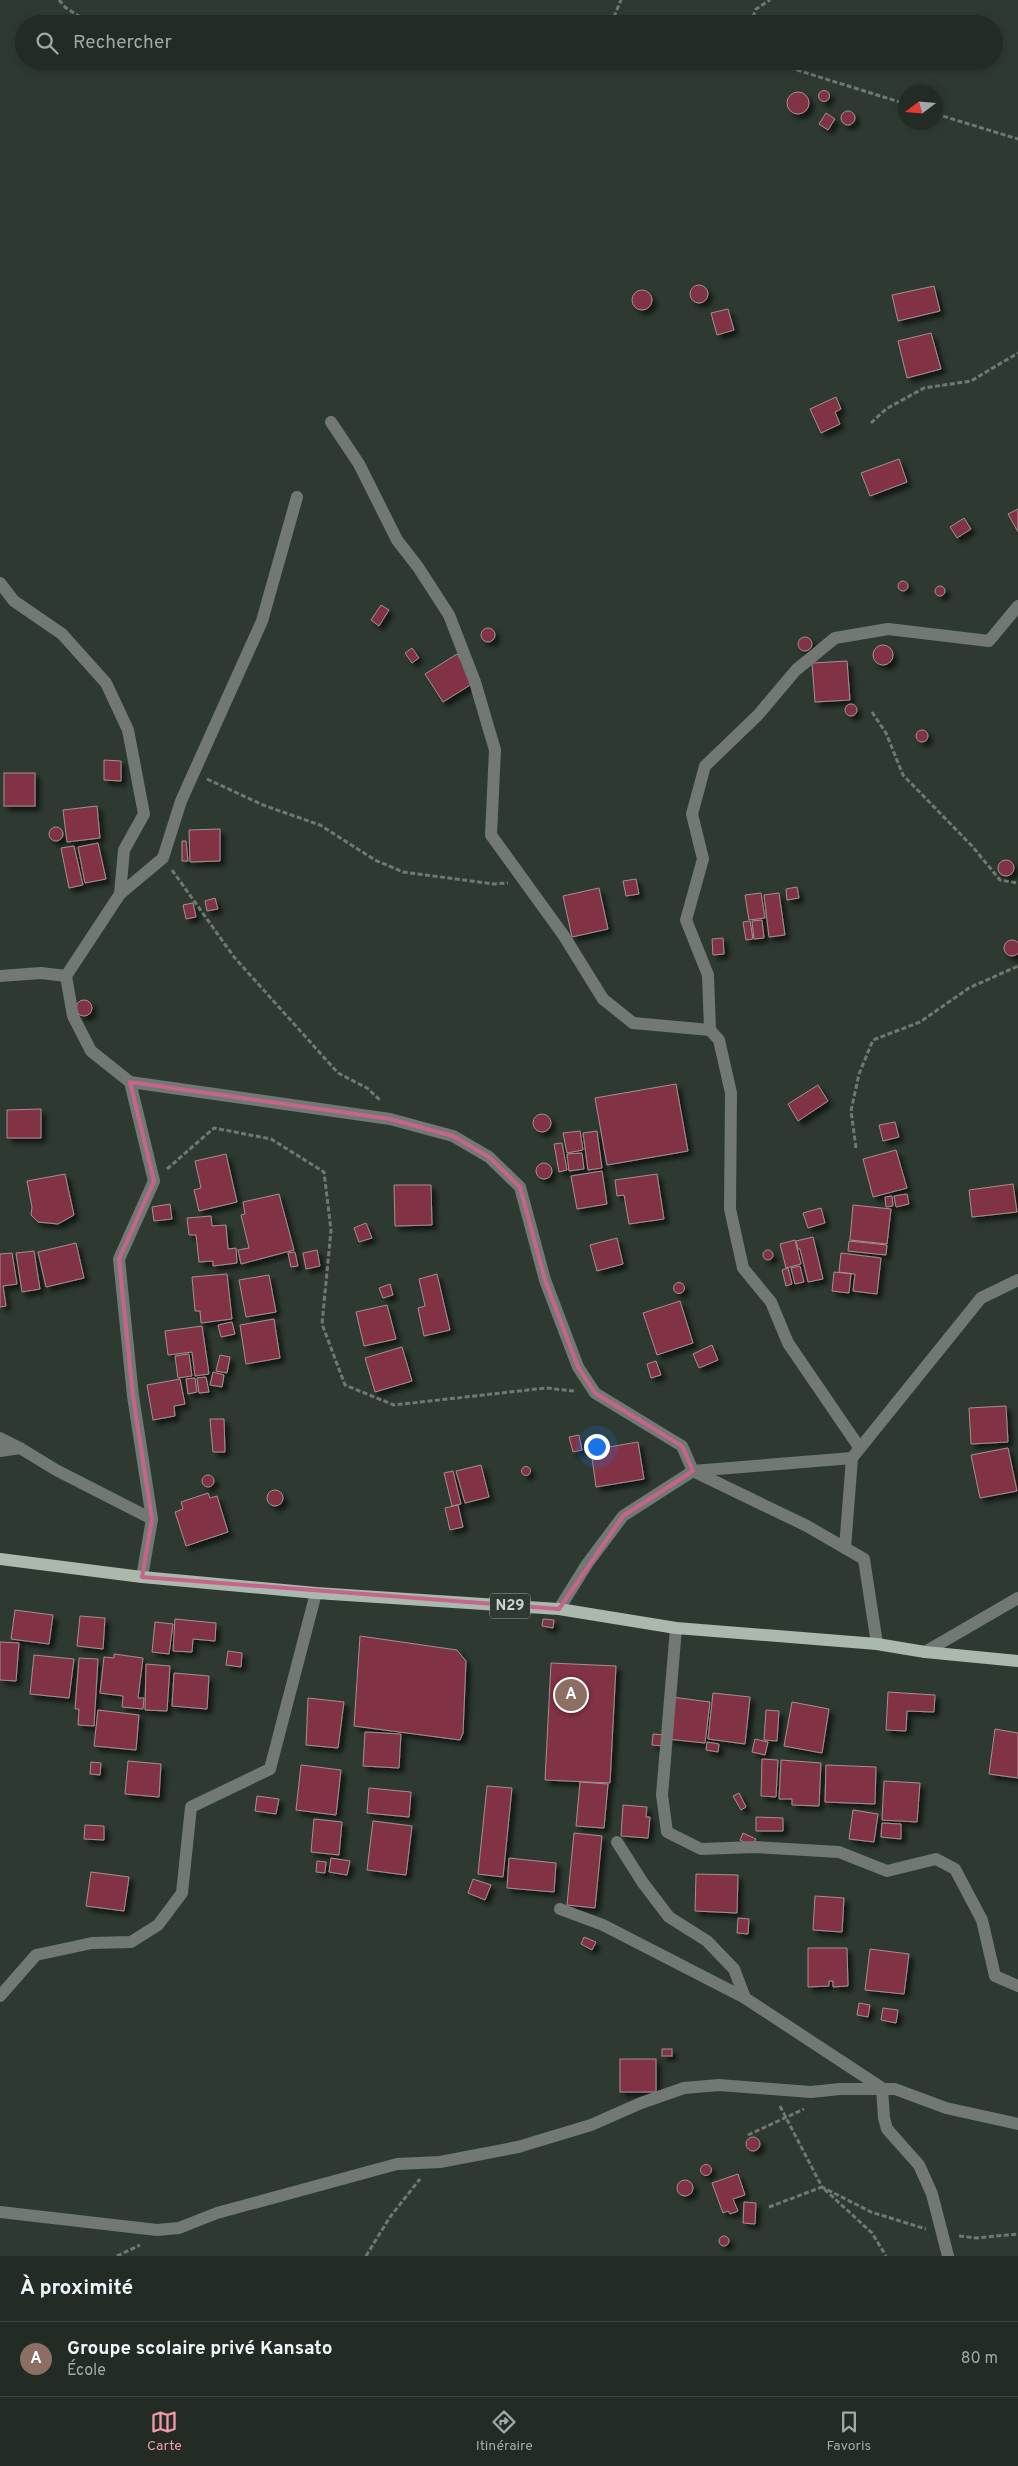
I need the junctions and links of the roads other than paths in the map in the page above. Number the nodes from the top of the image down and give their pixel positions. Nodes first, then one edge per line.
1 (331, 422) dead end
2 (297, 497) dead end
3 (0, 583) edge
4 (1018, 606) edge
5 (120, 894) junction
6 (0, 976) edge
7 (66, 976) junction
8 (710, 1030) junction
9 (130, 1082) junction
10 (1018, 1280) edge
11 (0, 1438) edge
12 (859, 1447) junction
13 (20, 1448) junction
14 (0, 1451) edge
15 (852, 1458) junction
16 (693, 1471) junction
17 (152, 1519) junction
18 (845, 1548) junction
19 (0, 1559) edge
20 (142, 1577) junction
21 (316, 1593) junction
22 (1018, 1598) edge
23 (560, 1609) junction
24 (676, 1628) junction
25 (877, 1644) junction
26 (924, 1652) junction
27 (1018, 1661) edge
28 (617, 1842) dead end
29 (560, 1909) dead end
30 (1018, 1986) edge
31 (0, 1996) edge
32 (746, 1998) junction
33 (882, 2088) junction
34 (1018, 2124) edge
35 (0, 2212) edge
36 (948, 2256) edge

1 - 8 street
2 - 5 street
3 - 5 street
4 - 8 street
5 - 7 street
6 - 7 street
7 - 9 street
8 - 12 street
9 - 16 street
9 - 17 street
10 - 12 street
11 - 13 street
12 - 15 street
13 - 14 street
13 - 17 street
15 - 16 street
15 - 18 street
16 - 18 street
16 - 23 street
17 - 20 street
18 - 25 street
19 - 20 main road, N29
20 - 21 main road, N29
21 - 23 main road, N29
21 - 31 street
22 - 26 street
23 - 24 main road, N29
24 - 25 main road, N29
24 - 30 street
25 - 26 main road, N29
26 - 27 main road, N29
28 - 32 street
29 - 32 street
32 - 33 street
33 - 34 street
33 - 35 street
33 - 36 street

